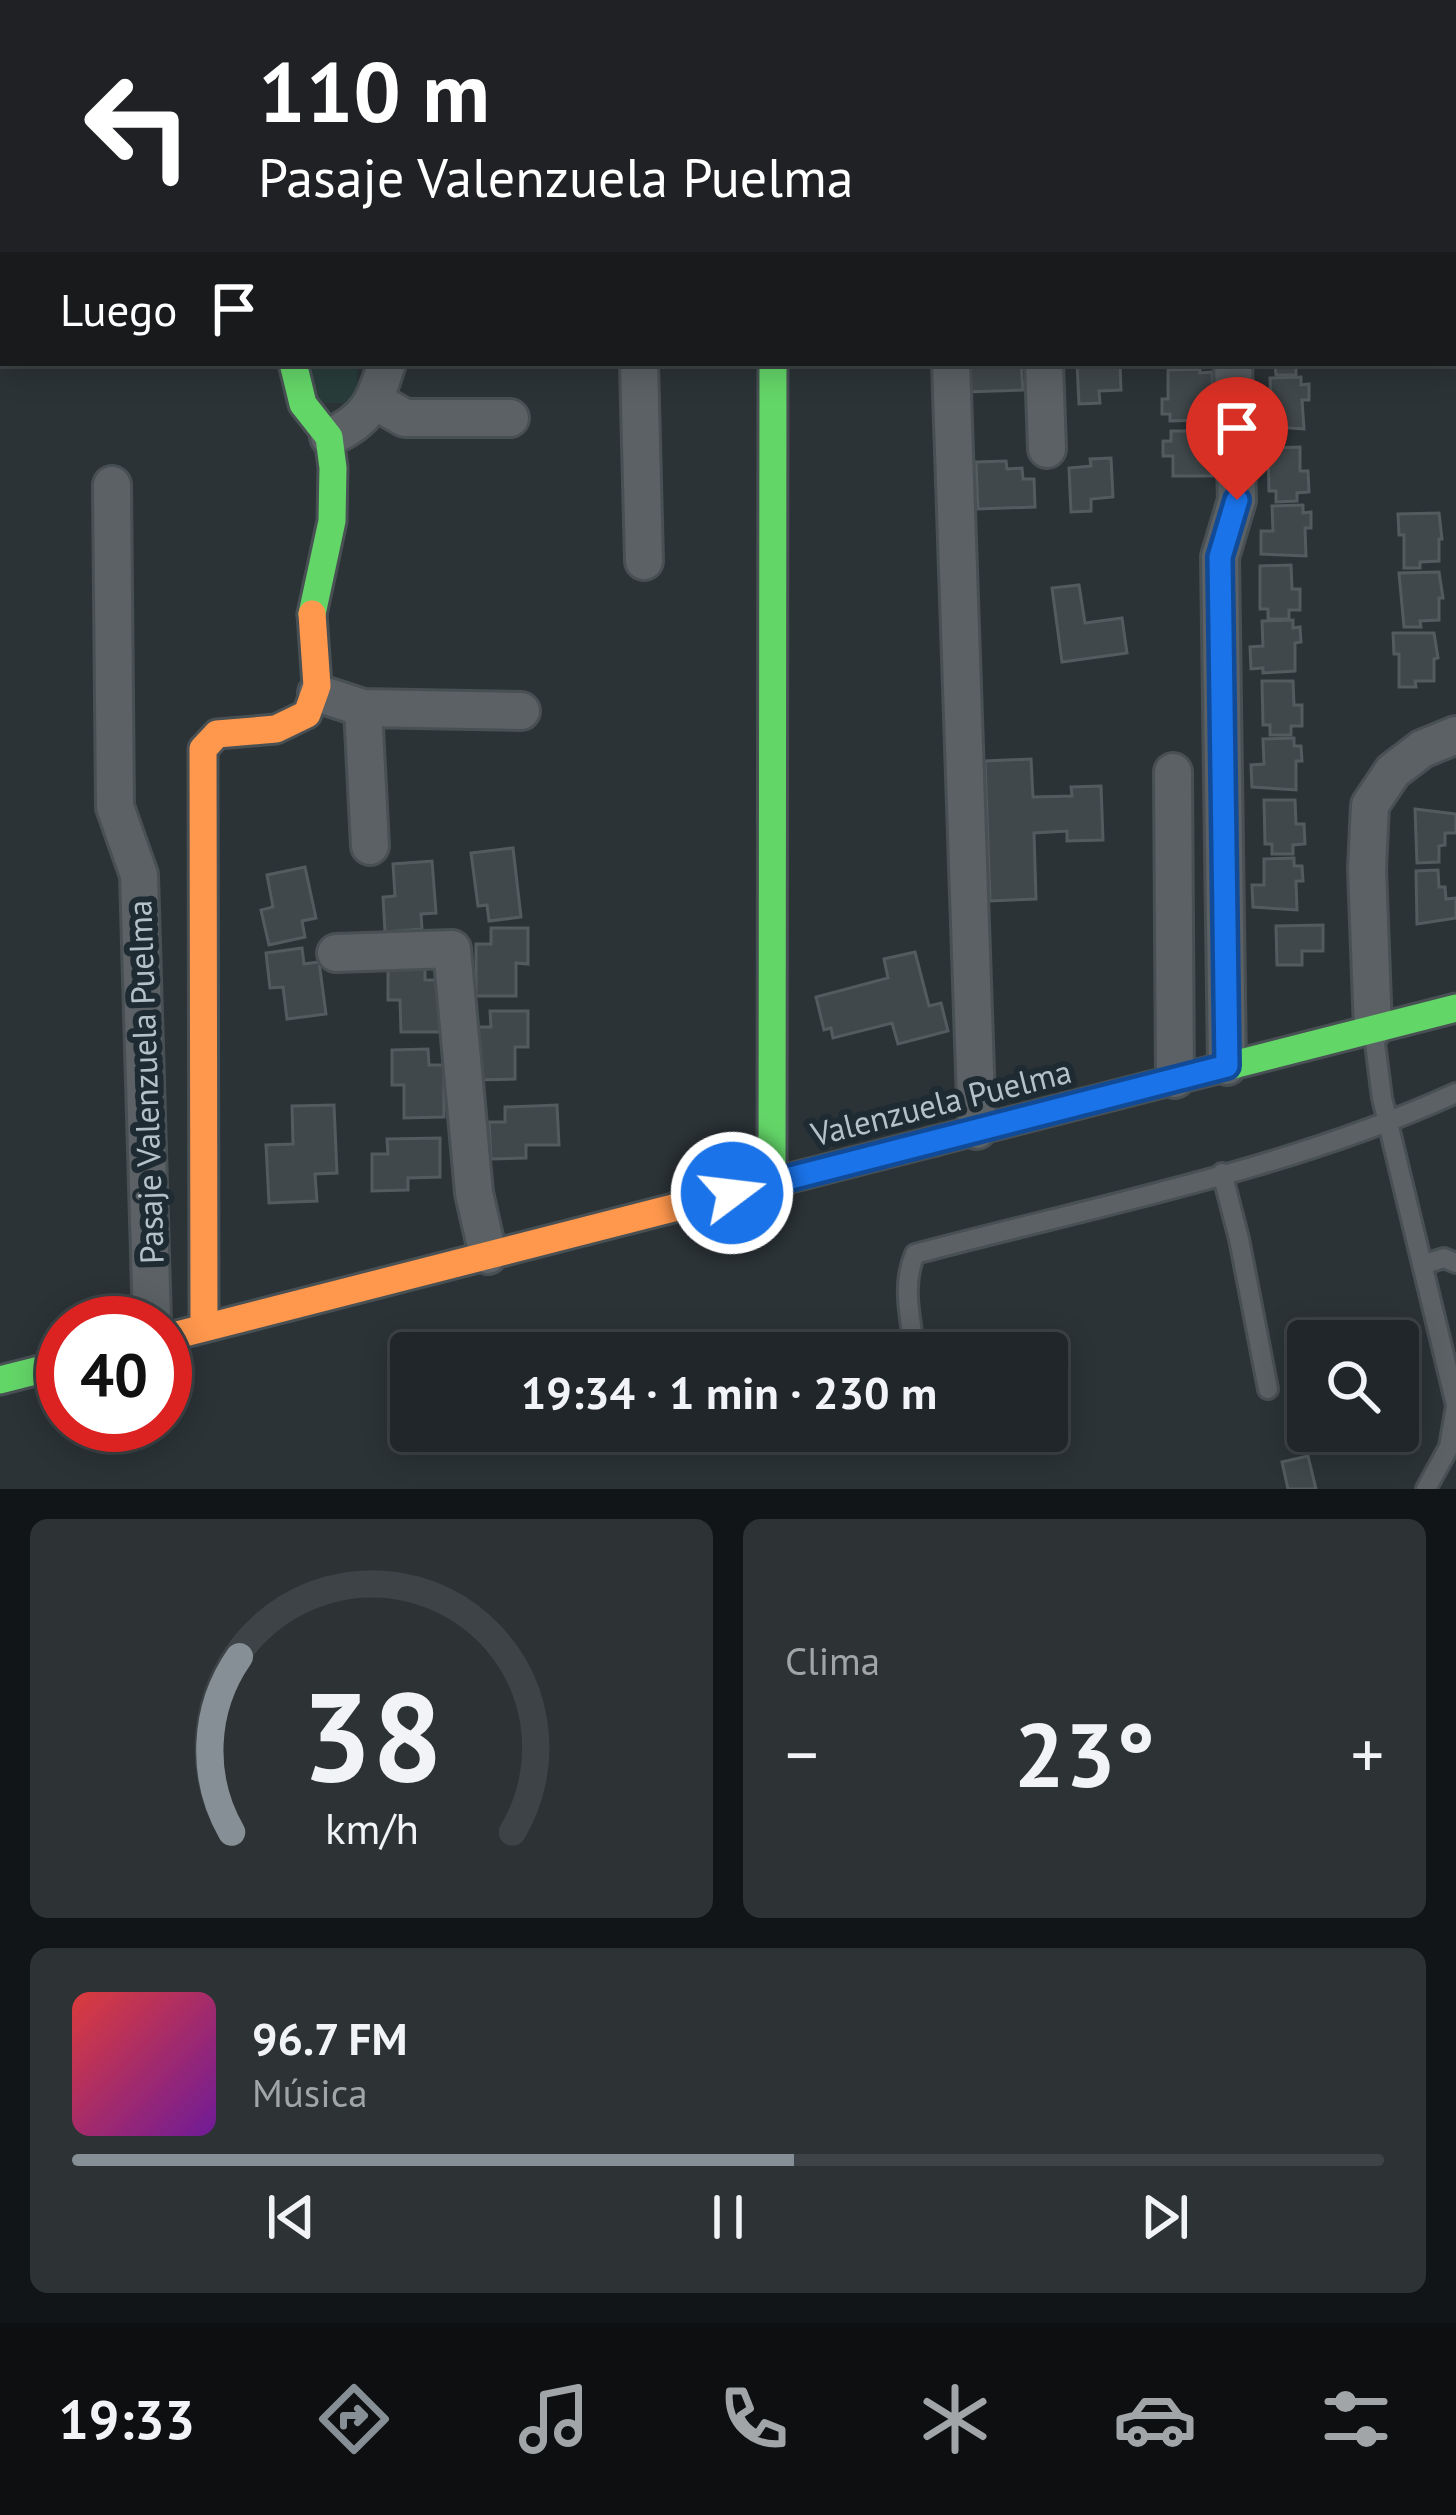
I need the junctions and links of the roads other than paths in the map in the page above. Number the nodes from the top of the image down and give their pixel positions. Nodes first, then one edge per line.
1 (293, 366) edge
2 (386, 366) edge
3 (639, 366) edge
4 (773, 366) edge
5 (951, 366) edge
6 (1044, 366) edge
7 (1233, 366) edge
8 (375, 401) junction
9 (510, 418) dead end
10 (329, 437) junction
11 (1047, 449) dead end
12 (112, 485) dead end
13 (644, 561) dead end
14 (317, 693) junction
15 (363, 708) junction
16 (520, 712) dead end
17 (1456, 735) edge
18 (1173, 772) dead end
19 (370, 846) dead end
20 (336, 953) dead end
21 (1456, 1008) edge
22 (1373, 1029) junction
23 (1227, 1066) junction
24 (1175, 1079) junction
25 (1456, 1093) edge
26 (1389, 1124) junction
27 (977, 1130) junction
28 (1222, 1173) junction
29 (772, 1183) junction
30 (488, 1256) junction
31 (1456, 1263) edge
32 (1425, 1264) junction
33 (151, 1296) edge
34 (204, 1328) junction
35 (192, 1331) edge
36 (912, 1332) edge
37 (36, 1371) edge
38 (0, 1380) edge
39 (1268, 1389) dead end
40 (1456, 1406) edge
41 (1426, 1489) edge

1 - 10 street
2 - 8 street
3 - 13 street
4 - 29 street
5 - 27 street
6 - 11 street
7 - 23 street
8 - 9 street
8 - 10 street
10 - 14 street
12 - 33 street, Pasaje Valenzuela Puelma
14 - 15 street
14 - 34 street, Pasaje Valenzuela Puelma
15 - 16 street
15 - 19 street
17 - 22 street
18 - 24 street
20 - 30 street
21 - 22 street, Valenzuela Puelma
22 - 23 street, Valenzuela Puelma
22 - 26 lane
23 - 24 street, Valenzuela Puelma
24 - 27 street, Valenzuela Puelma
25 - 26 lane
26 - 28 lane
26 - 32 lane
27 - 29 street, Valenzuela Puelma
28 - 36 lane
28 - 39 lane
29 - 30 street, Valenzuela Puelma
30 - 34 street, Valenzuela Puelma
31 - 32 lane
32 - 40 lane
34 - 35 street, Valenzuela Puelma
37 - 38 street
40 - 41 lane

